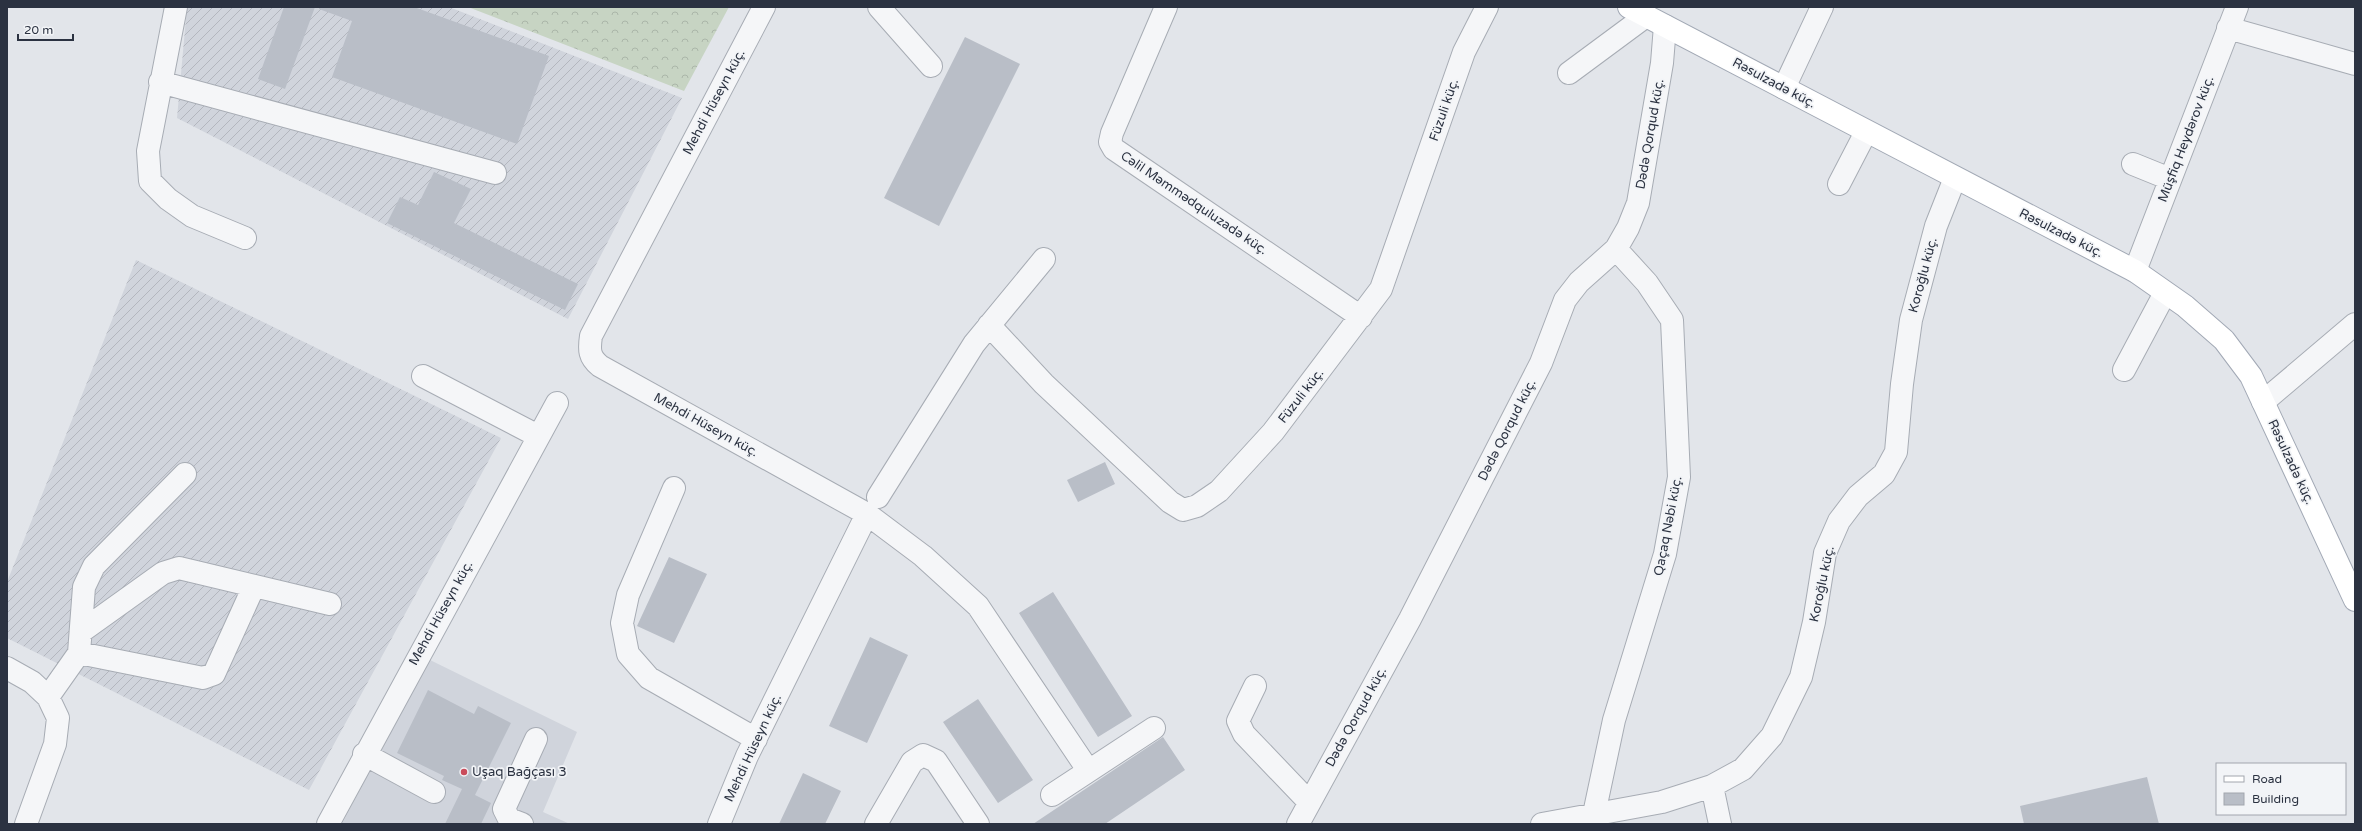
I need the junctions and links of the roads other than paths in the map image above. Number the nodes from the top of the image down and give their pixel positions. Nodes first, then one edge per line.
1 (176, 7) edge
2 (764, 7) edge
3 (879, 7) edge
4 (1166, 7) edge
5 (1487, 7) edge
6 (1822, 7) edge
7 (2237, 7) edge
8 (1637, 11) edge
9 (1665, 26) junction
10 (2228, 28) junction
11 (2355, 64) edge
12 (931, 66) dead end
13 (1569, 73) dead end
14 (160, 82) junction
15 (1784, 88) junction
16 (1866, 132) junction
17 (2133, 164) dead end
18 (495, 173) dead end
19 (1955, 178) junction
20 (2170, 179) junction
21 (1839, 184) dead end
22 (245, 238) dead end
23 (1616, 248) junction
24 (1044, 259) dead end
25 (2134, 271) junction
26 (2165, 292) junction
27 (1361, 317) junction
28 (2355, 324) edge
29 (989, 325) junction
30 (2124, 370) dead end
31 (423, 376) dead end
32 (2263, 402) junction
33 (556, 403) dead end
34 (538, 436) junction
35 (185, 474) dead end
36 (674, 488) dead end
37 (872, 505) junction
38 (254, 586) junction
39 (2352, 586) edge
40 (330, 604) dead end
41 (82, 631) junction
42 (79, 653) junction
43 (7, 668) edge
44 (1255, 686) dead end
45 (48, 697) junction
46 (1154, 728) dead end
47 (536, 739) dead end
48 (756, 739) junction
49 (364, 754) junction
50 (1088, 770) junction
51 (1712, 786) junction
52 (434, 792) dead end
53 (1052, 795) dead end
54 (1309, 802) junction
55 (1594, 814) junction
56 (26, 824) edge
57 (328, 824) edge
58 (522, 824) edge
59 (719, 824) edge
60 (876, 824) edge
61 (978, 824) edge
62 (1298, 824) edge
63 (1542, 824) edge
64 (1720, 824) edge

1 - 14 street
2 - 37 street, Mehdi Hüseyn küç.
3 - 12 street
4 - 27 street, Cəlil Məmmədquluzadə küç.
5 - 27 street, Füzuli küç.
6 - 15 street
7 - 10 street, Müşfiq Heydərov küç.
8 - 9 main road, Rəsulzadə küç.
8 - 13 street
9 - 15 main road, Rəsulzadə küç.
9 - 23 street, Dədə Qorqud küç.
10 - 11 street
10 - 20 street, Müşfiq Heydərov küç.
14 - 18 street
14 - 22 street
15 - 16 main road, Rəsulzadə küç.
16 - 19 main road, Rəsulzadə küç.
16 - 21 street
17 - 20 street
19 - 25 main road, Rəsulzadə küç.
19 - 51 street, Koroğlu küç.
20 - 25 street, Müşfiq Heydərov küç.
23 - 54 street, Dədə Qorqud küç.
23 - 55 street, Qaçaq Nəbi küç.
24 - 29 street
25 - 26 main road, Rəsulzadə küç.
26 - 30 street
26 - 32 main road, Rəsulzadə küç.
27 - 29 street, Füzuli küç.
28 - 32 street
29 - 37 street
31 - 34 street
32 - 39 main road, Rəsulzadə küç.
33 - 34 street, Mehdi Hüseyn küç.
34 - 49 street, Mehdi Hüseyn küç.
35 - 41 street
36 - 48 street
37 - 48 street, Mehdi Hüseyn küç.
37 - 50 street
38 - 40 street
38 - 41 street
38 - 42 street
41 - 42 street
42 - 45 street
43 - 45 street
44 - 54 street
45 - 56 street
46 - 50 street
47 - 58 street
48 - 59 street, Mehdi Hüseyn küç.
49 - 52 street
49 - 57 street, Mehdi Hüseyn küç.
50 - 53 street
51 - 55 street, Koroğlu küç.
51 - 64 street
54 - 62 street, Dədə Qorqud küç.
55 - 63 street, Koroğlu küç.
60 - 61 street

